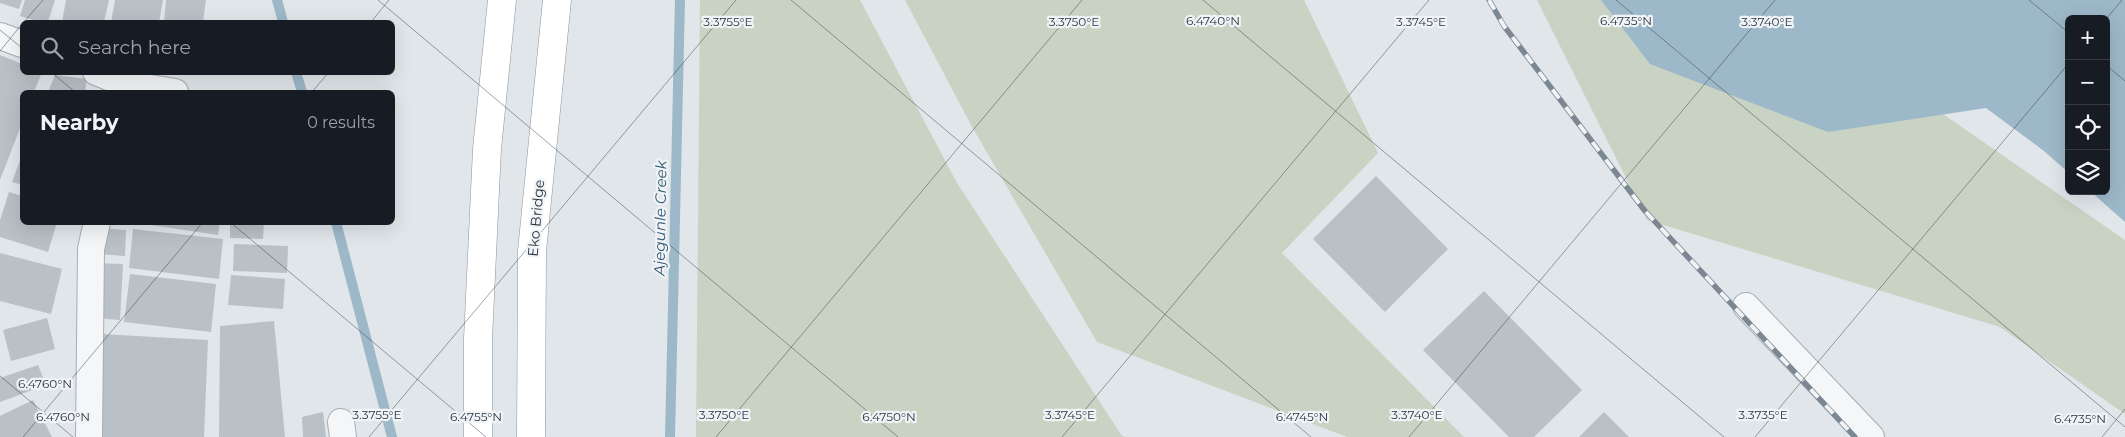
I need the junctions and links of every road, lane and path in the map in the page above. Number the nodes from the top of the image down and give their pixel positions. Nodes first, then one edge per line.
1 (502, 0) edge
2 (557, 0) edge
3 (0, 36) edge
4 (20, 43) edge
5 (101, 75) edge
6 (125, 88) edge
7 (150, 90) edge
8 (95, 225) edge
9 (1746, 306) dead end
10 (89, 437) edge
11 (478, 437) edge
12 (530, 437) edge
13 (1871, 437) edge

1 - 11 highway
2 - 12 highway, Eko Bridge
3 - 4 street
5 - 6 street
6 - 7 street
8 - 10 street
9 - 13 street

